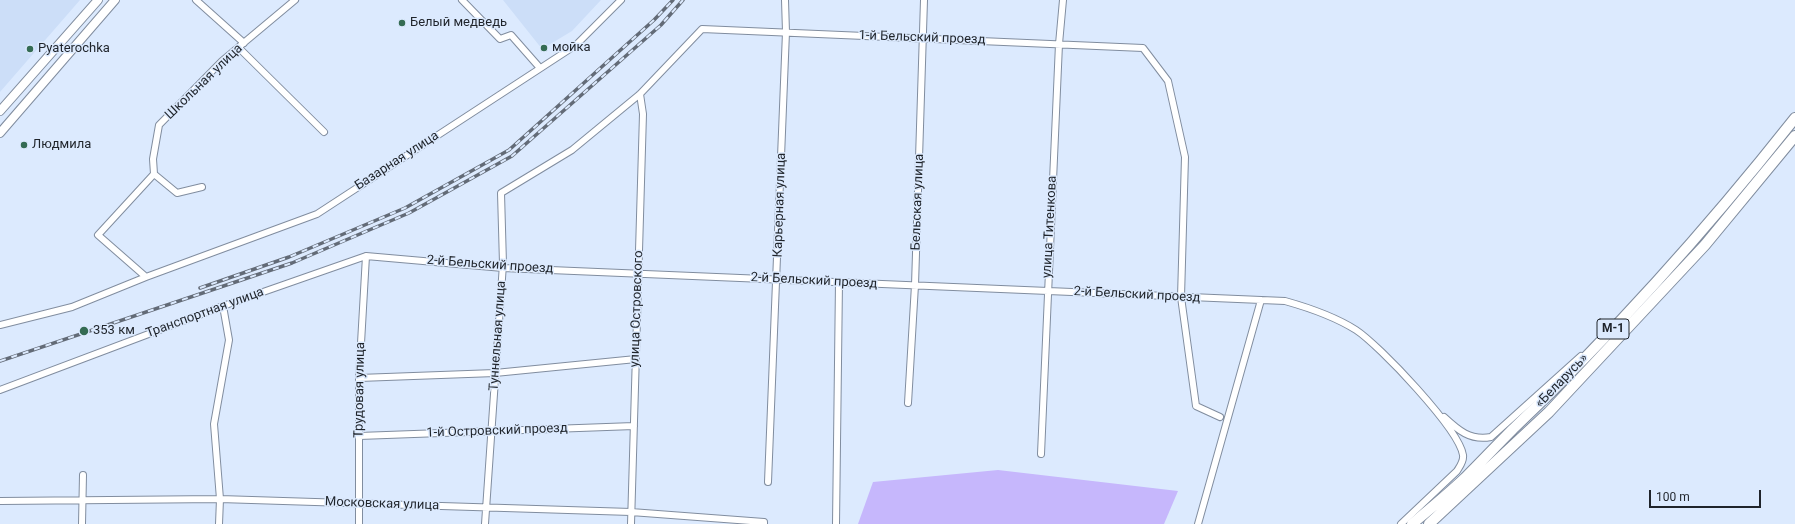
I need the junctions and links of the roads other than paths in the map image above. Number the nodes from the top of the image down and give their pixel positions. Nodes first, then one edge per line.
1 (98, 0) edge
2 (116, 0) edge
3 (196, 0) edge
4 (294, 0) edge
5 (462, 0) edge
6 (621, 0) edge
7 (785, 0) edge
8 (924, 0) edge
9 (1063, 0) edge
10 (702, 29) joint
11 (786, 32) junction
12 (922, 38) junction
13 (1059, 44) junction
14 (242, 46) junction
15 (540, 68) junction
16 (640, 94) junction
17 (0, 111) edge
18 (1795, 118) edge
19 (324, 132) dead end
20 (0, 134) edge
21 (1795, 136) edge
22 (154, 174) junction
23 (202, 188) dead end
24 (366, 256) junction
25 (503, 268) junction
26 (638, 273) junction
27 (146, 277) junction
28 (777, 279) junction
29 (839, 282) junction
30 (916, 285) junction
31 (1047, 291) junction
32 (1181, 297) junction
33 (1261, 300) junction
34 (223, 306) junction
35 (1620, 322) junction
36 (0, 325) edge
37 (636, 359) junction
38 (495, 373) junction
39 (359, 378) junction
40 (0, 390) edge
41 (908, 403) dead end
42 (1434, 408) junction
43 (1220, 417) dead end
44 (634, 426) junction
45 (491, 432) junction
46 (359, 436) junction
47 (1040, 454) dead end
48 (83, 475) dead end
49 (768, 482) dead end
50 (220, 499) junction
51 (83, 500) junction
52 (0, 501) edge
53 (360, 503) junction
54 (485, 507) junction
55 (631, 512) junction
56 (764, 523) edge
57 (82, 524) edge
58 (219, 524) edge
59 (358, 524) edge
60 (485, 524) edge
61 (630, 524) edge
62 (836, 524) edge
63 (1198, 524) edge
64 (1401, 524) edge
65 (1412, 524) edge
66 (1429, 524) edge

1 - 17 main road
2 - 20 main road
3 - 14 street
4 - 14 street, Школьная улица
5 - 15 street
6 - 15 street, Базарная улица
7 - 11 street, Карьерная улица
8 - 12 street, Бельская улица
9 - 13 street, улица Титенкова
10 - 11 street, 1-й Бельский проезд
10 - 16 street, Туннельная улица
11 - 12 street, 1-й Бельский проезд
11 - 28 street, Карьерная улица
12 - 13 street, 1-й Бельский проезд
12 - 30 street, Бельская улица
13 - 31 street, улица Титенкова
13 - 32 street, 1-й Бельский проезд
14 - 19 street
14 - 22 street, Школьная улица
15 - 27 street, Базарная улица
16 - 25 street, Туннельная улица
16 - 26 street, улица Островского
18 - 35 highway, «Беларусь» / М-1
21 - 66 highway, «Беларусь» / М-1
22 - 23 street
22 - 27 street
24 - 25 street, 2-й Бельский проезд
24 - 34 street, Транспортная улица
24 - 39 street, Трудовая улица
25 - 26 street, 2-й Бельский проезд
25 - 38 street, Туннельная улица
26 - 28 street, 2-й Бельский проезд
26 - 37 street, улица Островского
27 - 36 street, Базарная улица
28 - 29 street, 2-й Бельский проезд
28 - 49 street, Карьерная улица
29 - 30 street, 2-й Бельский проезд
29 - 62 street
30 - 31 street, 2-й Бельский проезд
30 - 41 street, Бельская улица
31 - 32 street, 2-й Бельский проезд
31 - 47 street, улица Титенкова
32 - 33 street, 2-й Бельский проезд
32 - 43 street
33 - 42 street, 2-й Бельский проезд
33 - 63 street
34 - 40 street, Транспортная улица
34 - 50 street
35 - 42 street
35 - 65 highway, «Беларусь» / М-1
37 - 38 street
37 - 44 street, улица Островского
38 - 39 street
38 - 45 street, Туннельная улица
39 - 46 street, Трудовая улица
42 - 64 street
44 - 45 street, 1-й Островский проезд
44 - 55 street, улица Островского
45 - 46 street, 1-й Островский проезд
45 - 54 street, Туннельная улица
46 - 53 street, Трудовая улица
48 - 51 street
50 - 51 street, Московская улица
50 - 53 street, Московская улица
50 - 58 street
51 - 52 street, Московская улица
51 - 57 street
53 - 54 street, Московская улица
53 - 59 street, Трудовая улица
54 - 55 street, Московская улица
54 - 60 street, Туннельная улица
55 - 56 street, Московская улица
55 - 61 street, улица Островского

